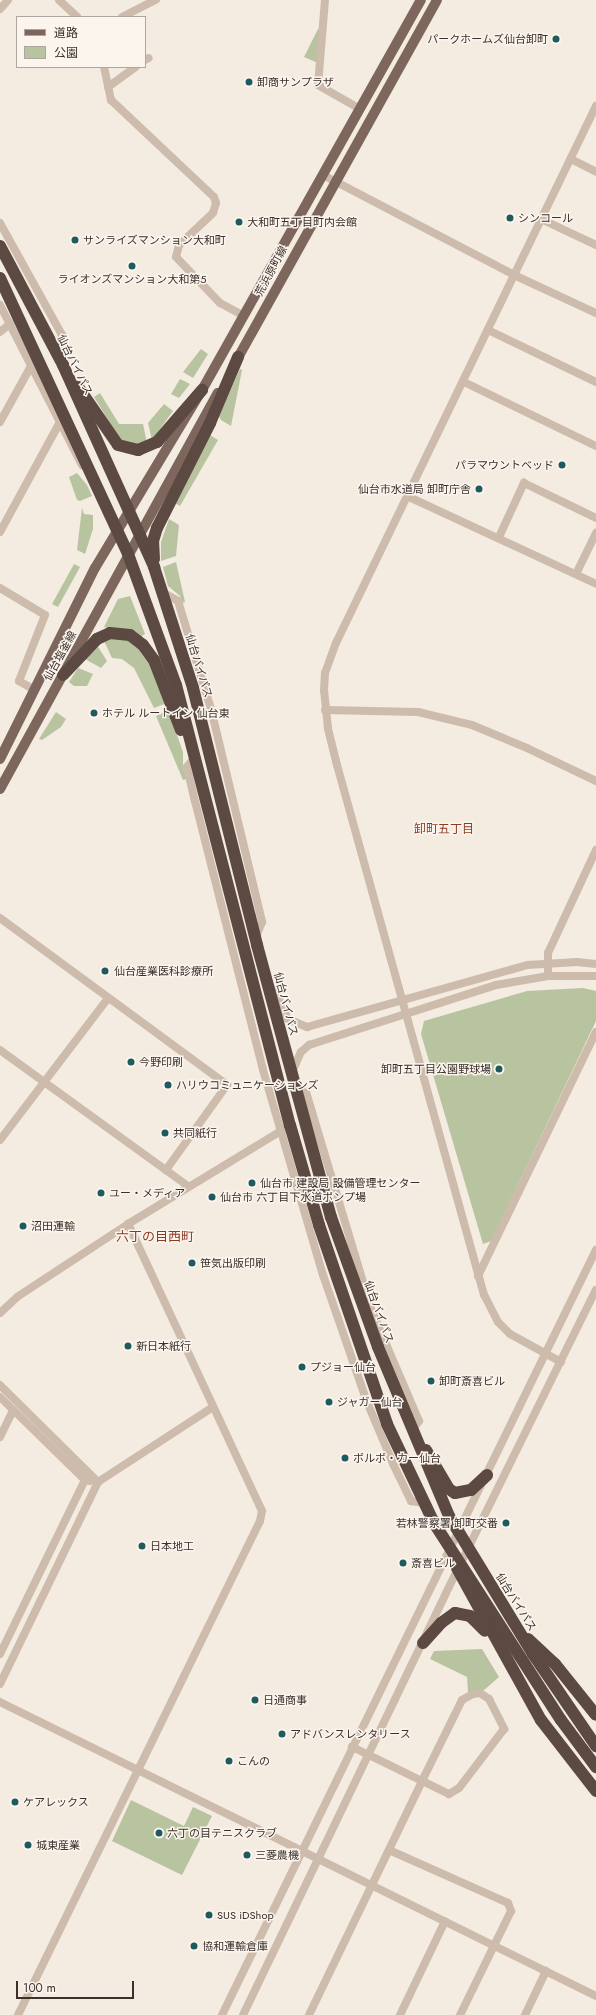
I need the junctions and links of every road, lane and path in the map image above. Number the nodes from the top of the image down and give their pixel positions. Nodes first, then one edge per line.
1 (8, 0) edge
2 (59, 0) edge
3 (72, 0) edge
4 (156, 0) edge
5 (325, 0) edge
6 (437, 0) edge
7 (417, 1) edge
8 (67, 8) junction
9 (0, 9) edge
10 (76, 16) edge
11 (124, 16) edge
12 (104, 68) edge
13 (135, 68) edge
14 (108, 87) junction
15 (596, 106) edge
16 (360, 109) junction
17 (571, 159) junction
18 (596, 172) edge
19 (322, 175) junction
20 (334, 181) junction
21 (541, 220) junction
22 (0, 223) edge
23 (596, 245) edge
24 (0, 246) edge
25 (514, 274) junction
26 (0, 278) edge
27 (0, 305) edge
28 (596, 313) edge
29 (244, 316) junction
30 (10, 324) junction
31 (488, 330) junction
32 (0, 332) edge
33 (238, 357) junction
34 (60, 361) junction
35 (30, 366) junction
36 (464, 382) junction
37 (596, 382) edge
38 (202, 390) junction
39 (0, 422) edge
40 (59, 424) junction
41 (596, 446) edge
42 (94, 482) junction
43 (409, 497) junction
44 (129, 512) junction
45 (596, 518) edge
46 (116, 531) junction
47 (0, 532) edge
48 (140, 533) junction
49 (596, 533) edge
50 (499, 537) junction
51 (128, 554) junction
52 (154, 567) junction
53 (576, 574) junction
54 (596, 584) edge
55 (0, 588) edge
56 (62, 675) junction
57 (32, 689) junction
58 (325, 710) junction
59 (194, 756) junction
60 (0, 759) edge
61 (596, 781) edge
62 (0, 789) edge
63 (596, 850) edge
64 (0, 918) edge
65 (256, 942) junction
66 (547, 962) junction
67 (596, 964) edge
68 (548, 976) junction
69 (596, 976) edge
70 (108, 998) junction
71 (401, 1001) junction
72 (406, 1015) junction
73 (596, 1032) edge
74 (0, 1050) edge
75 (292, 1077) junction
76 (44, 1081) junction
77 (285, 1128) junction
78 (0, 1140) edge
79 (166, 1170) junction
80 (189, 1187) junction
81 (128, 1224) junction
82 (596, 1250) edge
83 (478, 1276) junction
84 (596, 1290) edge
85 (0, 1313) edge
86 (545, 1354) junction
87 (560, 1362) junction
88 (0, 1385) edge
89 (0, 1396) edge
90 (213, 1407) junction
91 (13, 1410) junction
92 (0, 1437) edge
93 (417, 1443) junction
94 (487, 1475) junction
95 (85, 1480) junction
96 (98, 1482) junction
97 (459, 1532) junction
98 (468, 1548) junction
99 (451, 1550) junction
100 (459, 1566) junction
101 (517, 1628) junction
102 (423, 1643) junction
103 (502, 1650) junction
104 (0, 1653) edge
105 (0, 1684) edge
106 (0, 1702) edge
107 (596, 1715) edge
108 (596, 1746) edge
109 (352, 1747) junction
110 (369, 1755) junction
111 (596, 1767) edge
112 (139, 1770) junction
113 (422, 1781) junction
114 (596, 1792) edge
115 (389, 1850) junction
116 (302, 1852) junction
117 (319, 1860) junction
118 (372, 1886) junction
119 (445, 1921) junction
120 (492, 1945) junction
121 (546, 1972) junction
122 (596, 1996) edge
123 (18, 2015) edge
124 (222, 2015) edge
125 (243, 2015) edge
126 (309, 2015) edge
127 (400, 2015) edge
128 (460, 2015) edge
129 (525, 2015) edge

1 - 9 street
2 - 8 street
3 - 8 street
4 - 11 street
5 - 16 street
6 - 20 main road, 荒浜原町線
7 - 16 main road, 荒浜原町線
8 - 10 street
12 - 14 street
13 - 14 street
14 - 29 street
15 - 17 street
16 - 19 main road, 荒浜原町線
17 - 18 street
17 - 21 street
19 - 20 street
19 - 29 main road, 荒浜原町線
20 - 25 street
20 - 33 main road, 荒浜原町線
21 - 23 street
21 - 25 street
22 - 34 street
24 - 34 highway, 仙台バイパス
25 - 28 street
25 - 31 street
26 - 42 highway
27 - 30 street
29 - 38 main road, 荒浜原町線
30 - 32 street
30 - 35 street
31 - 36 street
31 - 37 street
33 - 48 main road, 荒浜原町線
33 - 52 highway
34 - 38 highway
34 - 44 highway, 仙台バイパス
35 - 39 street
35 - 40 street
36 - 41 street
36 - 43 street
38 - 44 main road, 荒浜原町線
40 - 42 street
40 - 47 street
42 - 46 highway
43 - 50 street
43 - 58 street
44 - 46 main road, 仙台塩釜線
44 - 48 highway, 仙台バイパス
45 - 50 street
46 - 51 highway
46 - 57 main road, 仙台塩釜線
48 - 51 main road, 仙台塩釜線
48 - 52 highway, 仙台バイパス
49 - 53 street
50 - 53 street
51 - 56 main road, 仙台塩釜線
51 - 59 highway
52 - 65 highway, 仙台バイパス
53 - 54 street
55 - 57 street
56 - 59 highway
56 - 62 main road, 仙台塩釜線
57 - 60 main road, 仙台塩釜線
58 - 61 street
58 - 71 street
59 - 77 highway
63 - 66 street
64 - 70 street
65 - 71 street
65 - 75 highway, 仙台バイパス
66 - 67 street
66 - 68 street
66 - 71 street
68 - 69 street
68 - 72 street
70 - 76 street
70 - 79 street
71 - 72 street
72 - 75 street
72 - 83 street
73 - 83 street
74 - 76 street
75 - 93 highway, 仙台バイパス
76 - 78 street
76 - 79 street
77 - 80 street
77 - 99 highway
79 - 80 street
80 - 81 street
81 - 85 street
81 - 90 street
82 - 86 street
83 - 86 street
84 - 87 street
86 - 87 street
86 - 94 street
87 - 98 street
88 - 96 street
89 - 91 street
90 - 96 street
90 - 112 street
91 - 92 street
91 - 95 street
93 - 94 highway
93 - 97 highway, 仙台バイパス
94 - 97 street
95 - 96 street
95 - 104 street
96 - 105 street
97 - 98 highway, 仙台バイパス
97 - 99 street
98 - 100 street
98 - 101 highway, 仙台バイパス
99 - 100 highway
99 - 109 street
100 - 102 street
100 - 103 highway
100 - 111 highway
101 - 107 highway
101 - 108 highway, 仙台バイパス
102 - 103 highway
102 - 110 street
103 - 114 highway
106 - 112 street
109 - 110 street
109 - 116 street
110 - 113 street
110 - 117 street
112 - 116 street
112 - 123 street
113 - 113 street
113 - 115 street
115 - 118 street
115 - 120 street
116 - 117 street
116 - 124 street
117 - 118 street
117 - 125 street
118 - 119 street
118 - 126 street
119 - 120 street
119 - 127 street
120 - 121 street
120 - 128 street
121 - 122 street
121 - 129 street

